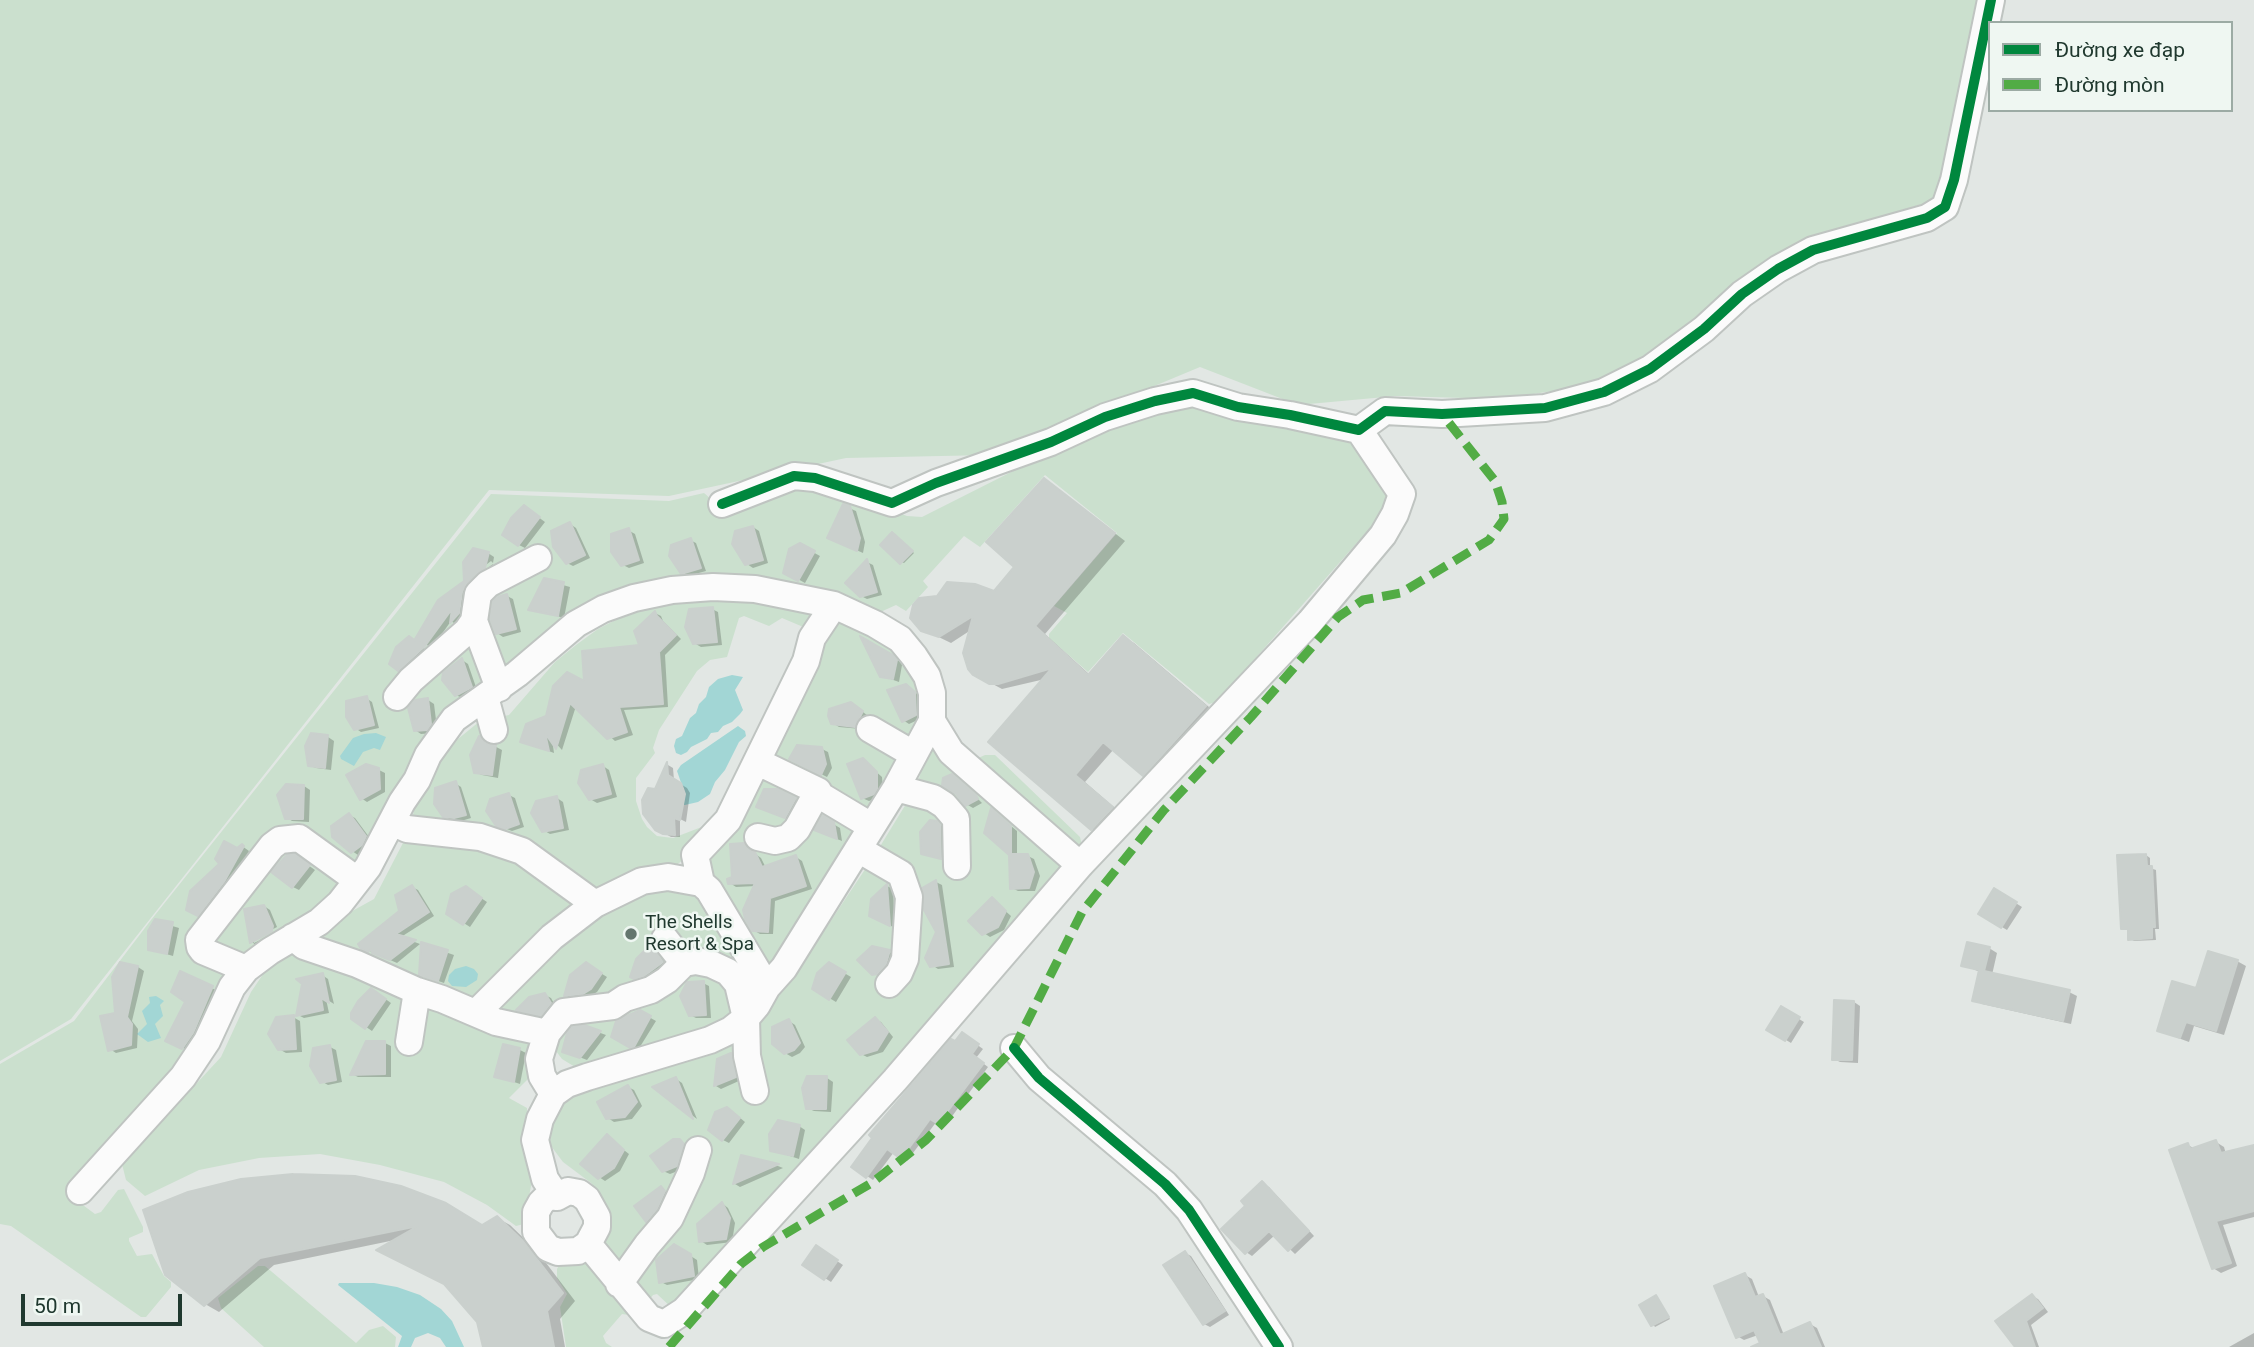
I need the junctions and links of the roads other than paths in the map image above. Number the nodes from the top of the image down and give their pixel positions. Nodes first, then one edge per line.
1 (1991, 0) edge
2 (1359, 430) junction
3 (722, 504) dead end
4 (538, 558) dead end
5 (834, 605) junction
6 (474, 621) junction
7 (492, 693) junction
8 (397, 697) dead end
9 (932, 721) junction
10 (870, 729) dead end
11 (494, 730) dead end
12 (913, 754) junction
13 (758, 762) dead end
14 (896, 788) junction
15 (818, 791) junction
16 (392, 822) junction
17 (871, 826) junction
18 (758, 837) dead end
19 (858, 849) junction
20 (1080, 865) junction
21 (957, 866) dead end
22 (357, 880) junction
23 (701, 883) junction
24 (594, 904) junction
25 (293, 937) junction
26 (666, 939) dead end
27 (684, 964) junction
28 (246, 969) junction
29 (889, 984) dead end
30 (767, 987) junction
31 (417, 991) junction
32 (476, 1013) junction
33 (746, 1018) junction
34 (547, 1032) junction
35 (409, 1042) dead end
36 (1014, 1048) dead end
37 (755, 1091) dead end
38 (553, 1094) junction
39 (698, 1150) dead end
40 (80, 1191) dead end
41 (557, 1198) junction
42 (588, 1244) junction
43 (619, 1284) junction
44 (1279, 1347) edge

1 - 2 street
2 - 3 street
2 - 20 street
4 - 6 street
5 - 7 street
5 - 9 street
5 - 23 street
6 - 7 street
6 - 8 street
7 - 11 street
7 - 16 street
9 - 12 street
9 - 20 street
10 - 12 street
12 - 14 street
13 - 15 street
14 - 17 street
14 - 21 street
15 - 17 street
15 - 18 street
16 - 22 street
16 - 24 street
17 - 19 street
19 - 29 street
19 - 30 street
20 - 43 street
22 - 25 street
22 - 28 street
23 - 24 street
23 - 30 street
24 - 32 street
25 - 28 street
25 - 31 street
26 - 27 street
27 - 33 street
27 - 34 street
28 - 40 street
30 - 33 street
31 - 32 street
31 - 35 street
32 - 34 street
33 - 37 street
33 - 38 street
34 - 38 street
36 - 44 street
38 - 41 street
39 - 43 street
41 - 42 street
41 - 42 street
42 - 43 street

